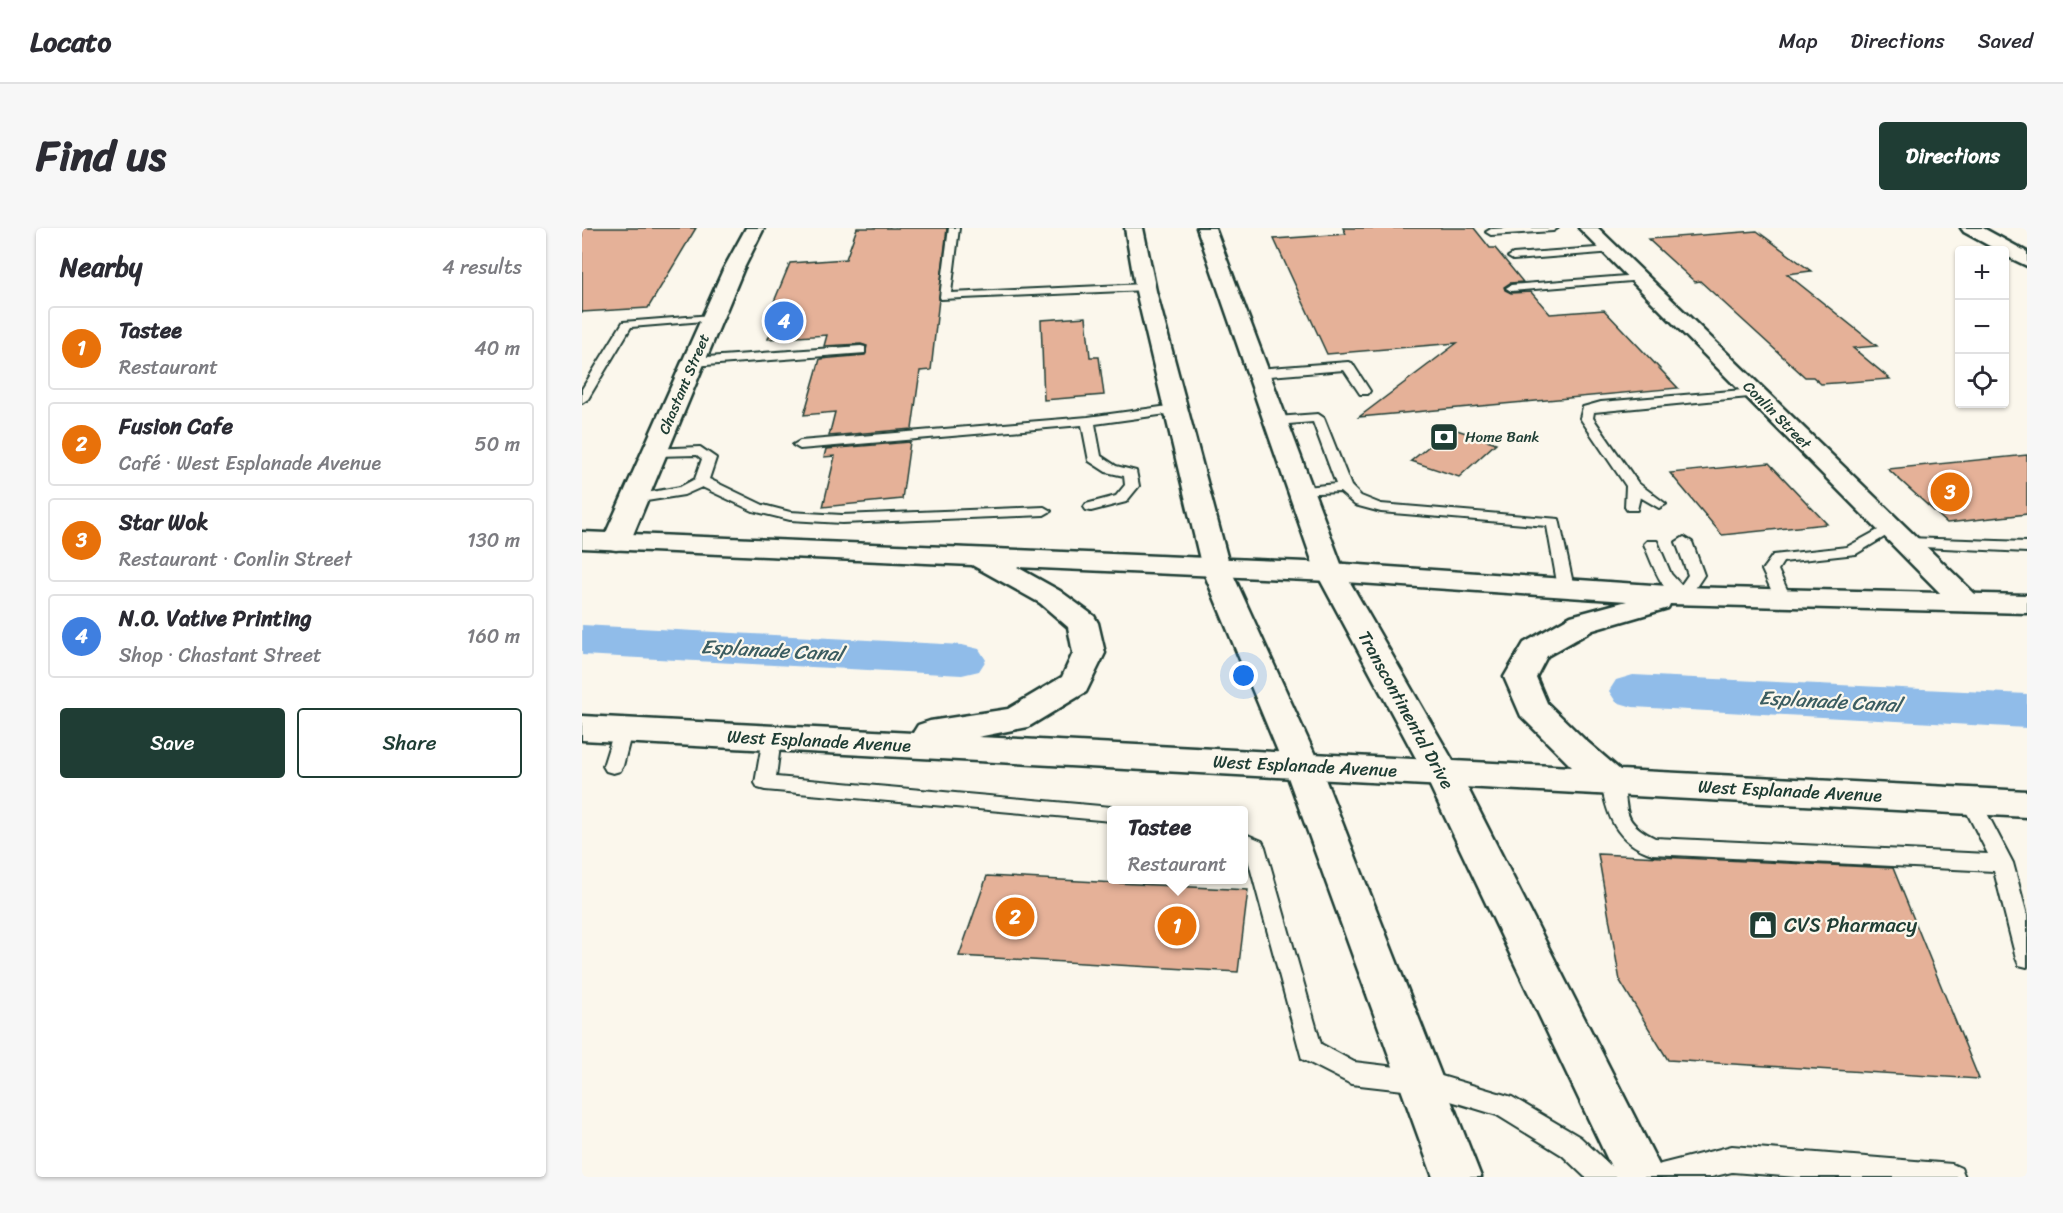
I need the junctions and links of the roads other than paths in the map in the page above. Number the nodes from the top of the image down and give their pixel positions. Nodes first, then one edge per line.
1 (755, 228) edge
2 (954, 228) edge
3 (1134, 228) edge
4 (1206, 228) edge
5 (1553, 228) edge
6 (1588, 228) edge
7 (1970, 228) edge
8 (1491, 232) dead end
9 (1611, 250) junction
10 (1514, 257) dead end
11 (2027, 260) edge
12 (1639, 278) junction
13 (1146, 287) junction
14 (1510, 288) dead end
15 (712, 318) junction
16 (861, 350) dead end
17 (693, 362) junction
18 (1258, 373) junction
19 (1364, 391) dead end
20 (1755, 393) junction
21 (582, 399) edge
22 (1176, 409) junction
23 (1088, 421) junction
24 (1276, 421) junction
25 (800, 445) dead end
26 (655, 452) junction
27 (701, 481) junction
28 (1633, 486) junction
29 (1344, 487) junction
30 (1301, 491) junction
31 (634, 499) junction
32 (1659, 504) dead end
33 (1091, 507) dead end
34 (1632, 507) dead end
35 (1044, 511) dead end
36 (1899, 535) junction
37 (582, 540) edge
38 (616, 542) junction
39 (1684, 542) dead end
40 (1652, 544) dead end
41 (2027, 547) edge
42 (978, 557) junction
43 (1216, 567) junction
44 (1330, 572) junction
45 (1566, 588) junction
46 (1682, 596) junction
47 (1783, 598) junction
48 (1966, 602) junction
49 (2027, 604) edge
50 (582, 728) edge
51 (623, 730) junction
52 (772, 738) junction
53 (866, 744) junction
54 (613, 766) dead end
55 (1302, 766) junction
56 (1442, 773) junction
57 (1611, 782) junction
58 (1971, 801) junction
59 (2027, 804) edge
60 (1107, 814) edge
61 (1248, 844) edge
62 (2002, 864) junction
63 (2027, 958) edge
64 (1421, 1081) junction
65 (1457, 1177) edge
66 (1604, 1177) edge
67 (1641, 1177) edge
68 (1661, 1177) edge
69 (1952, 1177) edge

1 - 15 street, Chastant Street
2 - 13 lane
3 - 13 street
4 - 18 street, Transcontinental Drive
5 - 8 lane
6 - 9 street, Conlin Street
7 - 11 street
9 - 10 lane
9 - 12 street, Conlin Street
12 - 14 lane
12 - 20 street, Conlin Street
13 - 22 street
15 - 17 street, Chastant Street
15 - 21 lane
16 - 17 lane
17 - 26 street, Chastant Street
18 - 19 lane
18 - 24 street, Transcontinental Drive
20 - 28 lane
20 - 36 street, Conlin Street
22 - 23 lane
22 - 43 street
23 - 25 lane
23 - 33 lane
24 - 29 lane
24 - 30 street, Transcontinental Drive
26 - 27 lane
26 - 31 street, Chastant Street
27 - 31 lane
27 - 35 lane
28 - 32 lane
28 - 34 lane
29 - 30 lane
29 - 45 lane
30 - 44 street, Transcontinental Drive
31 - 38 street, Chastant Street
36 - 41 lane
36 - 47 lane
36 - 48 street, Conlin Street
37 - 38 street
38 - 42 street
39 - 46 lane
40 - 46 lane
42 - 43 street
42 - 53 street
43 - 44 street
43 - 55 street
44 - 45 street
44 - 56 street, Transcontinental Drive
45 - 46 street
46 - 47 street
46 - 57 street
47 - 48 street
48 - 49 street
50 - 51 street, West Esplanade Avenue
51 - 52 street, West Esplanade Avenue
51 - 54 lane
52 - 53 street, West Esplanade Avenue
52 - 60 lane
53 - 55 street, West Esplanade Avenue
55 - 56 street, West Esplanade Avenue
55 - 64 street
56 - 57 street, West Esplanade Avenue
56 - 67 street, Transcontinental Drive
57 - 58 street, West Esplanade Avenue
57 - 62 lane
58 - 59 street, West Esplanade Avenue
58 - 62 lane
61 - 64 lane
62 - 63 lane
64 - 65 street
64 - 66 lane
68 - 69 lane

